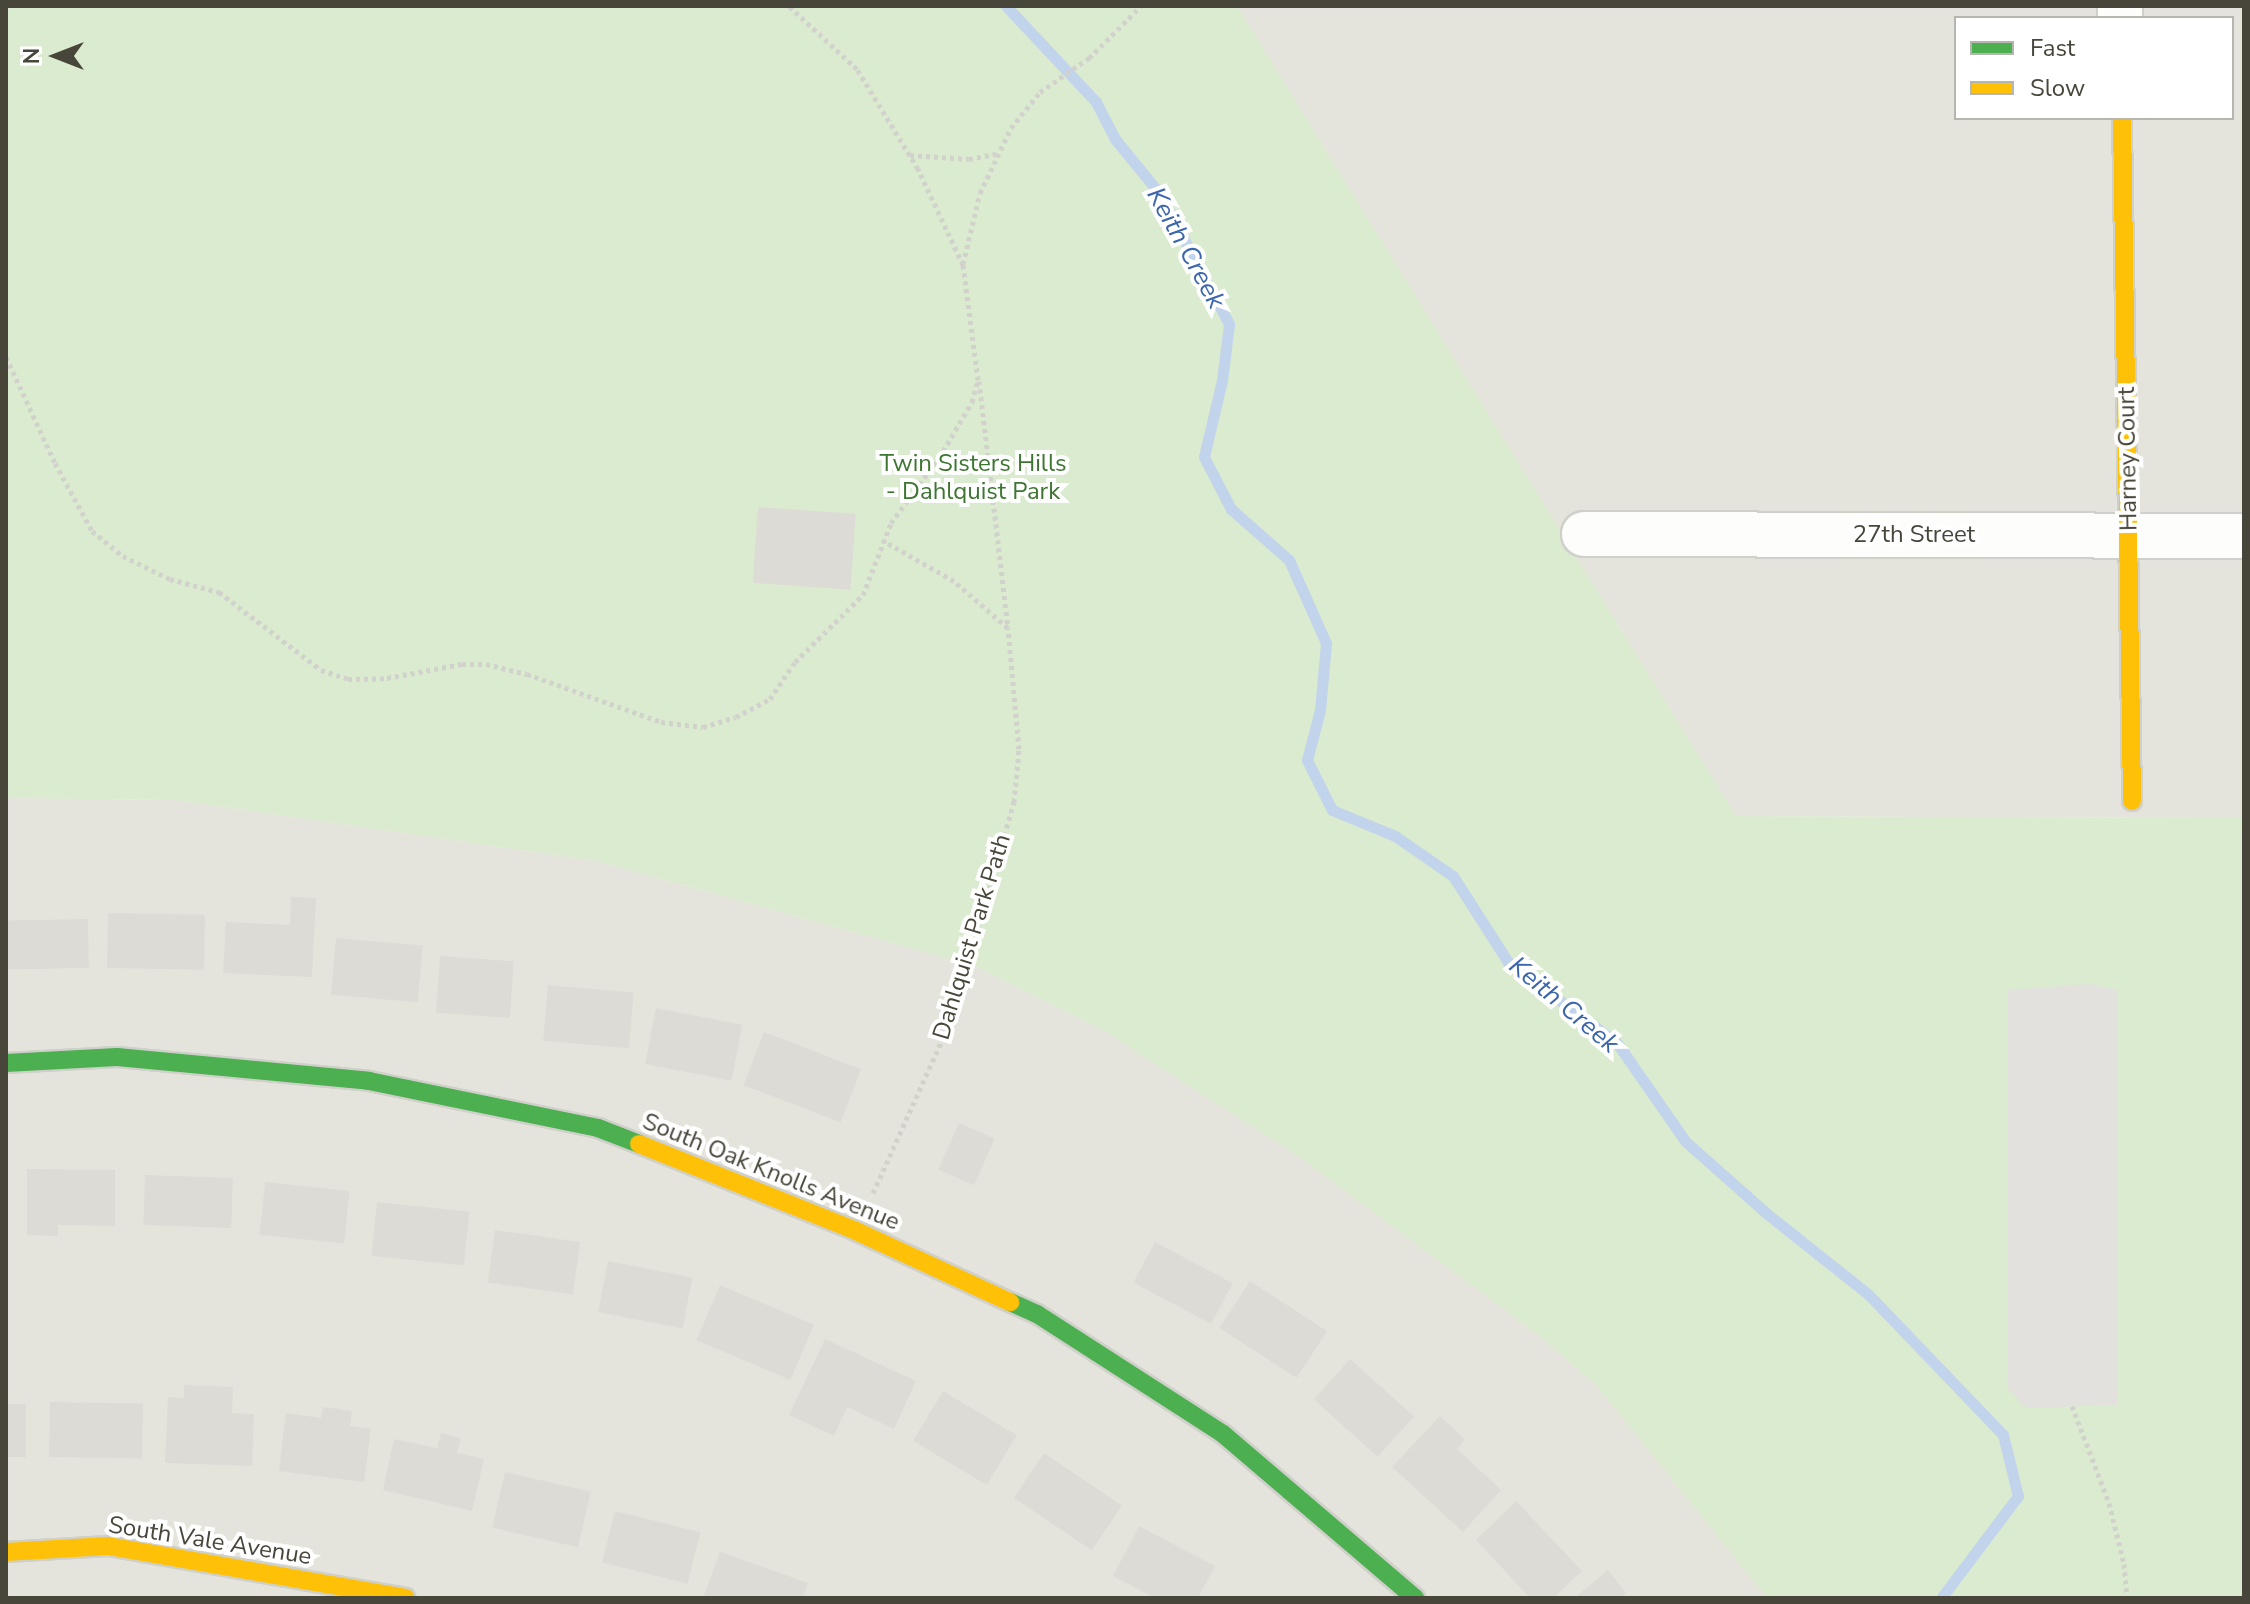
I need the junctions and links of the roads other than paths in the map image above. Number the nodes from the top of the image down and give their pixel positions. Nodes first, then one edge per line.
1 (2122, 120) edge
2 (1584, 534) dead end
3 (2130, 536) junction
4 (2244, 536) edge
5 (2132, 801) dead end
6 (6, 1063) edge
7 (6, 1552) edge
8 (405, 1598) edge
9 (1415, 1598) edge

1 - 3 street, Harney Court
2 - 3 street, 27th Street
3 - 4 street, 27th Street
3 - 5 street, Harney Court
6 - 9 street, South Oak Knolls Avenue
7 - 8 street, South Vale Avenue

